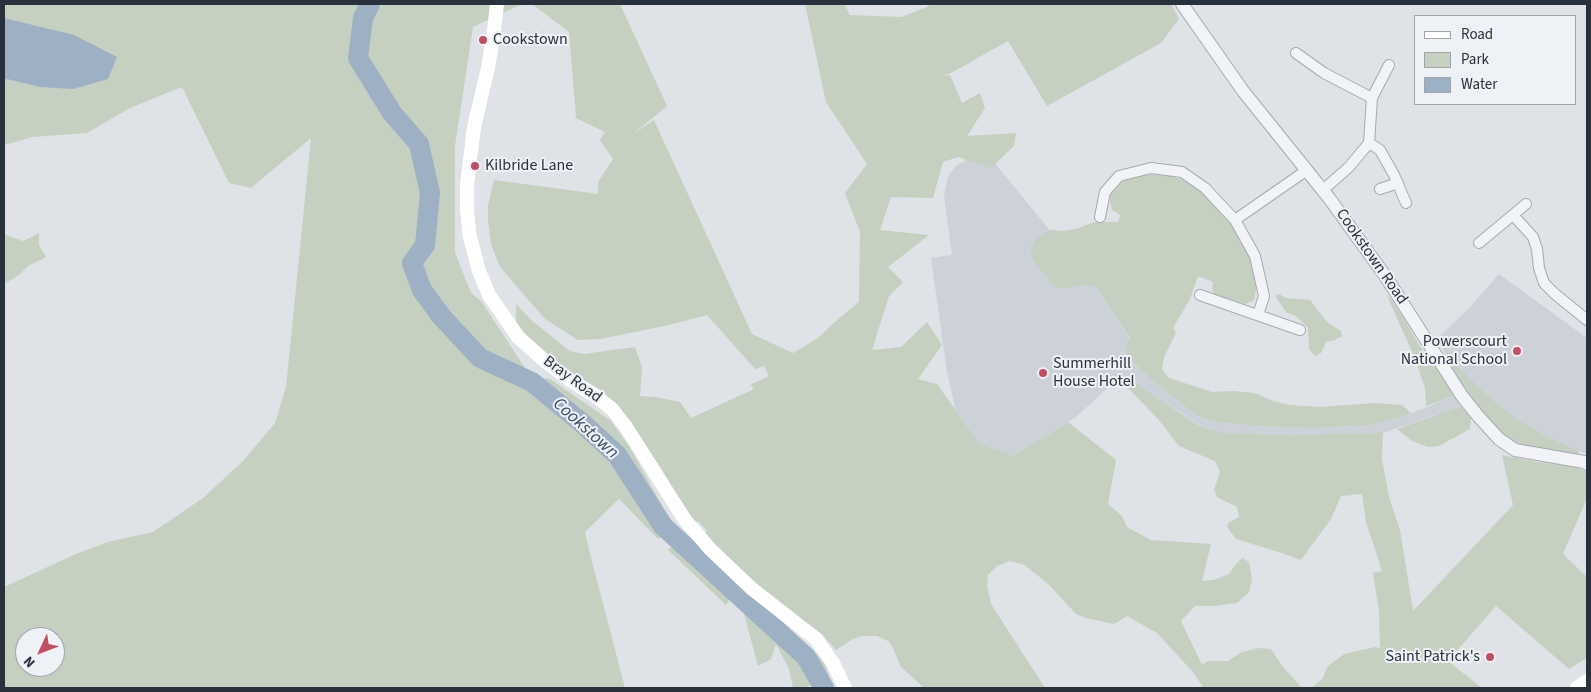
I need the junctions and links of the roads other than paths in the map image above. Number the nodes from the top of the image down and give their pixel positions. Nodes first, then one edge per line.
1 (497, 4) edge
2 (1182, 4) edge
3 (1296, 53) dead end
4 (1389, 65) dead end
5 (1372, 98) junction
6 (1369, 143) junction
7 (1307, 170) junction
8 (1398, 183) junction
9 (1380, 189) dead end
10 (1323, 190) junction
11 (1406, 203) dead end
12 (1526, 204) dead end
13 (1513, 216) junction
14 (1100, 217) dead end
15 (1235, 220) junction
16 (1479, 243) dead end
17 (1200, 295) dead end
18 (1258, 316) junction
19 (1587, 320) edge
20 (1300, 330) dead end
21 (1587, 464) edge
22 (1587, 681) edge
23 (845, 688) edge
24 (1578, 688) edge

1 - 23 main road, Bray Road
2 - 7 street, Cookstown Road
3 - 5 street
4 - 5 street
5 - 6 street
6 - 8 street
6 - 10 street
7 - 10 street, Cookstown Road
7 - 15 street
8 - 9 street
8 - 11 street
10 - 21 street, Cookstown Road
12 - 13 street
13 - 16 street
13 - 19 street
14 - 15 street
15 - 18 street
17 - 18 street
18 - 20 street
22 - 24 main road

